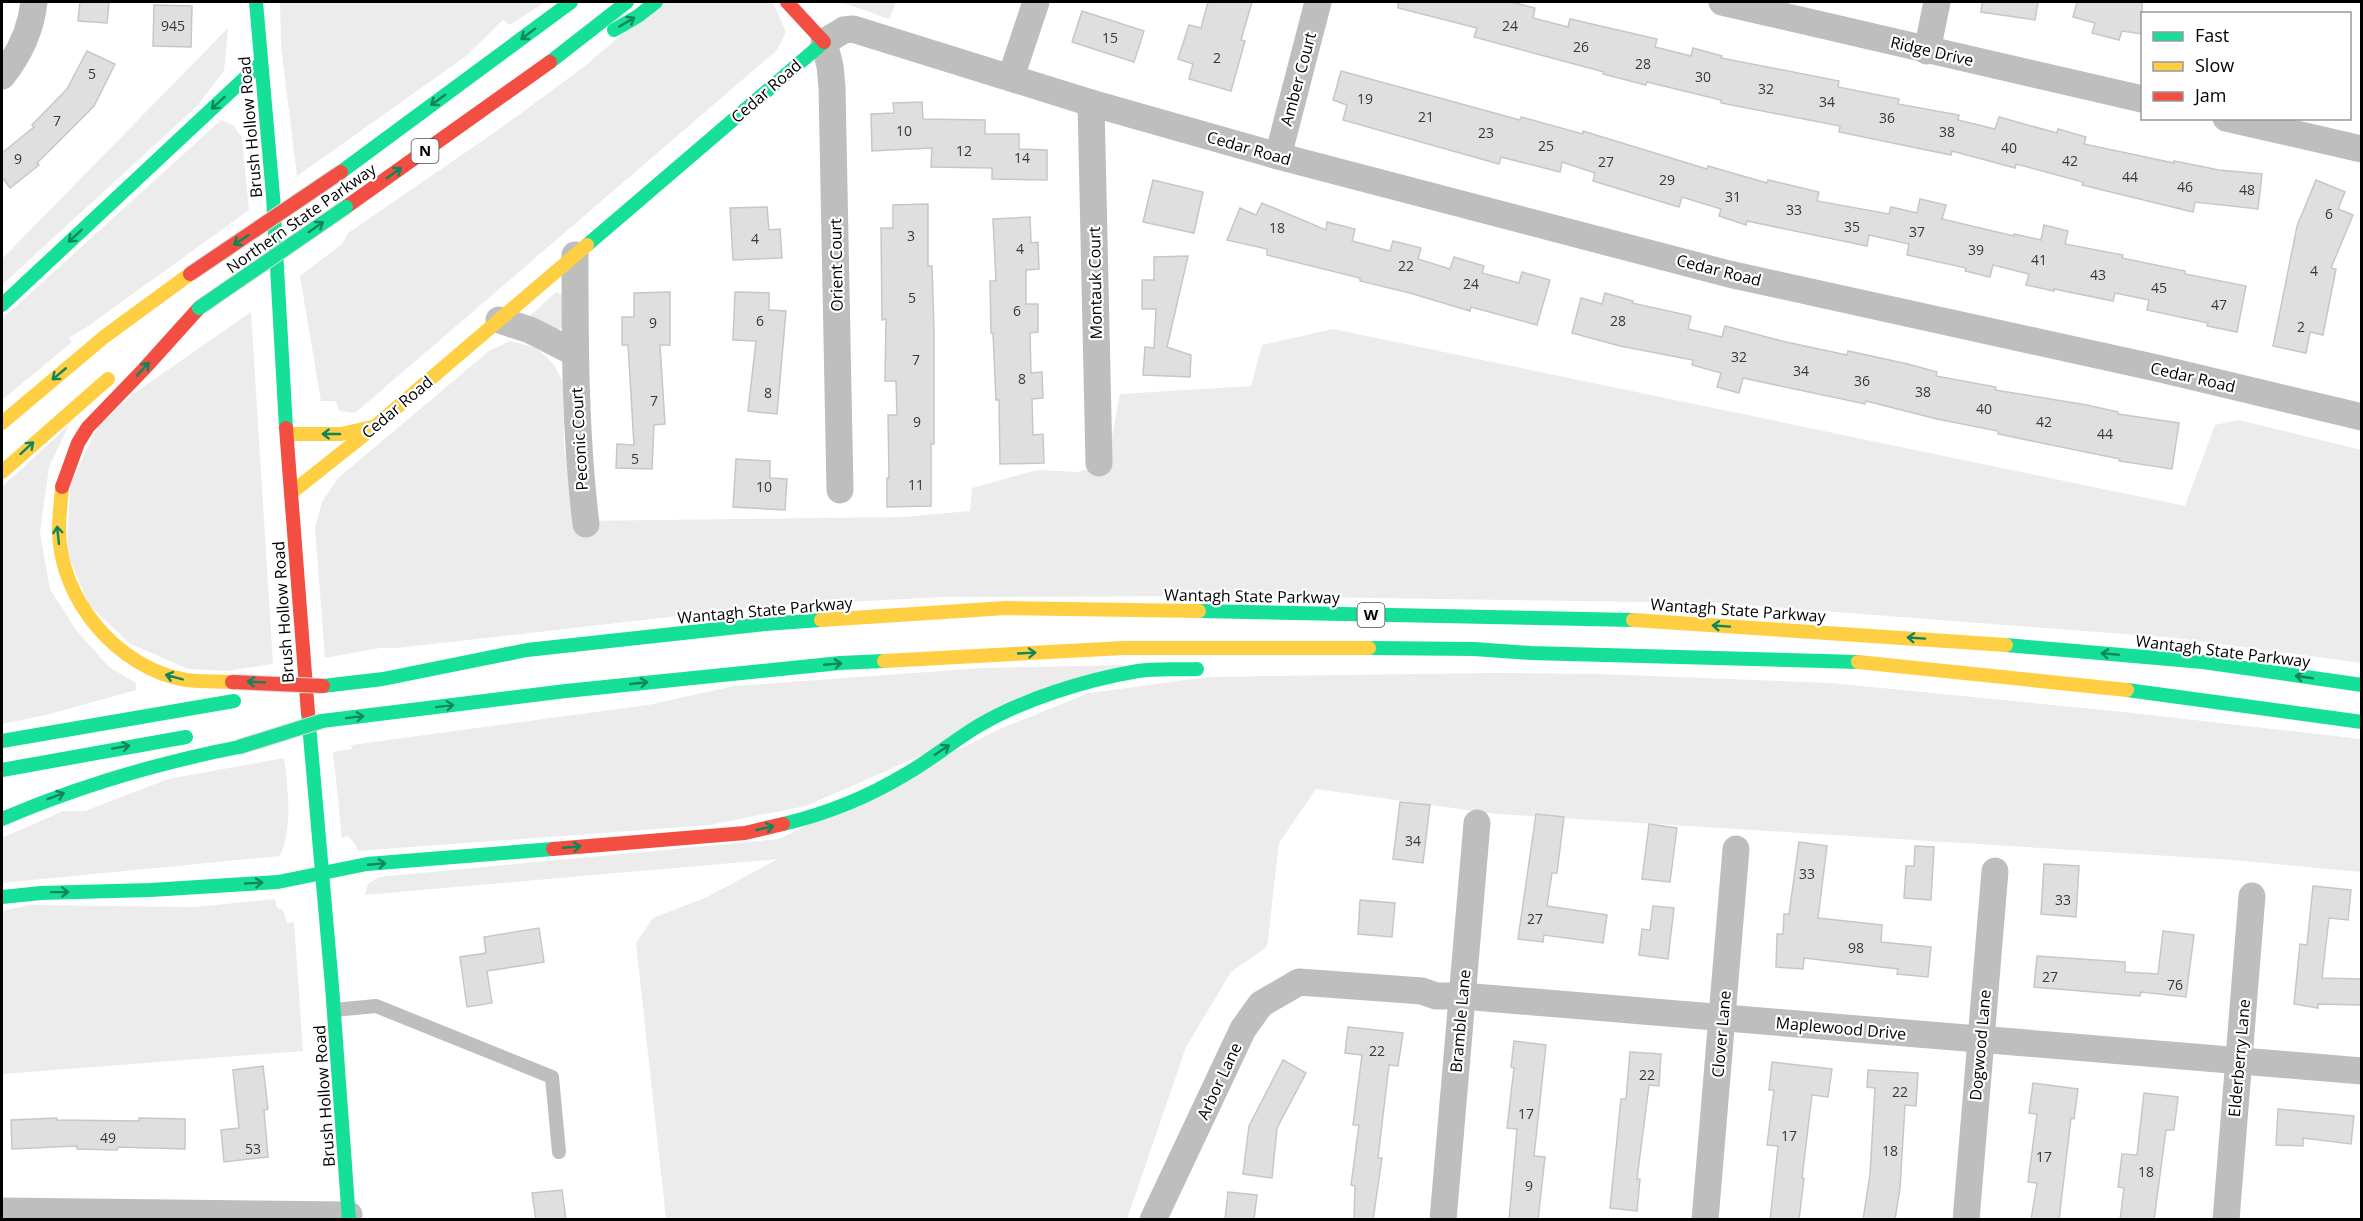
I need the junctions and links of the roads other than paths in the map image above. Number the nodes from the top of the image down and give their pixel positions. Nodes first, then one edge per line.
1 (34, 2) edge
2 (256, 2) edge
3 (572, 2) edge
4 (627, 2) edge
5 (656, 2) edge
6 (787, 2) edge
7 (803, 2) edge
8 (1036, 2) edge
9 (1318, 2) edge
10 (1722, 2) edge
11 (1937, 2) edge
12 (824, 42) junction
13 (1927, 51) junction
14 (261, 63) junction
15 (2, 76) edge
16 (1011, 77) junction
17 (504, 95) junction
18 (2141, 99) edge
19 (1091, 103) junction
20 (2235, 120) edge
21 (2361, 149) edge
22 (1278, 156) junction
23 (575, 255) junction
24 (2, 304) edge
25 (199, 308) junction
26 (499, 320) junction
27 (575, 353) junction
28 (138, 355) dead end
29 (121, 369) dead end
30 (2359, 408) edge
31 (2, 423) edge
32 (374, 427) junction
33 (287, 434) junction
34 (1099, 463) dead end
35 (2, 472) edge
36 (840, 490) dead end
37 (291, 493) junction
38 (586, 524) dead end
39 (1474, 649) junction
40 (1334, 662) dead end
41 (1210, 668) dead end
42 (2361, 685) edge
43 (323, 686) junction
44 (322, 721) junction
45 (2361, 722) edge
46 (248, 729) dead end
47 (202, 734) dead end
48 (2, 741) edge
49 (2, 770) edge
50 (2, 819) edge
51 (1477, 823) dead end
52 (1736, 849) dead end
53 (1995, 871) dead end
54 (320, 875) junction
55 (2252, 896) dead end
56 (2, 897) edge
57 (1321, 984) joint
58 (1462, 996) junction
59 (334, 1010) junction
60 (1722, 1018) junction
61 (1981, 1039) junction
62 (2239, 1060) junction
63 (2361, 1071) edge
64 (559, 1152) dead end
65 (2, 1211) edge
66 (349, 1217) edge
67 (1153, 1220) edge
68 (1443, 1220) edge
69 (1705, 1220) edge
70 (1966, 1220) edge
71 (2226, 1220) edge

1 - 15 street
2 - 14 main road, Brush Hollow Road
3 -> 31 main road, Northern State Parkway / N, bridge
4 - 17 main road, Northern State Parkway / N
17 -> 5 main road
6 - 12 main road
7 - 12 main road
8 - 16 street
9 - 22 street, Amber Court
10 - 13 street, Ridge Drive
11 - 13 street
12 - 16 street, Cedar Road
12 - 23 main road, Cedar Road
12 - 36 street, Orient Court
13 - 18 street, Ridge Drive
14 -> 24 main road
14 - 33 main road, Brush Hollow Road
16 - 19 street, Cedar Road
25 -> 17 main road, Northern State Parkway / N, bridge
19 - 22 street, Cedar Road
19 - 34 street, Montauk Court
20 - 21 street
22 - 30 street, Cedar Road
23 - 26 main road, Cedar Road
23 - 27 street, Peconic Court
25 - 28 main road, Northern State Parkway / N
43 -> 25 main road, bridge
26 - 27 street
26 - 32 main road, Cedar Road
27 - 38 street, Peconic Court
35 -> 29 main road
32 -> 33 main road
32 - 37 main road, Cedar Road
33 - 37 main road, Brush Hollow Road
37 - 54 main road, Brush Hollow Road
39 - 40 main road
44 -> 39 main road, W
39 - 45 main road, W
54 -> 41 main road
42 -> 43 main road, Wantagh State Parkway / W
43 - 48 main road, bridge
44 - 46 main road, bridge
50 -> 44 main road, bridge
49 -> 47 main road
51 - 58 street, Bramble Lane
52 - 60 street, Clover Lane
53 - 61 street, Dogwood Lane
56 -> 54 main road
54 - 59 main road, Brush Hollow Road
55 - 62 street, Elderberry Lane
57 - 58 street, Maplewood Drive
57 - 67 street, Arbor Lane
58 - 60 street, Maplewood Drive
58 - 68 street, Bramble Lane
59 - 64 lane
59 - 66 main road, Brush Hollow Road
60 - 61 street, Maplewood Drive
60 - 69 street, Clover Lane
61 - 62 street, Maplewood Drive
61 - 70 street, Dogwood Lane
62 - 63 street, Maplewood Drive
62 - 71 street, Elderberry Lane
65 - 66 street

